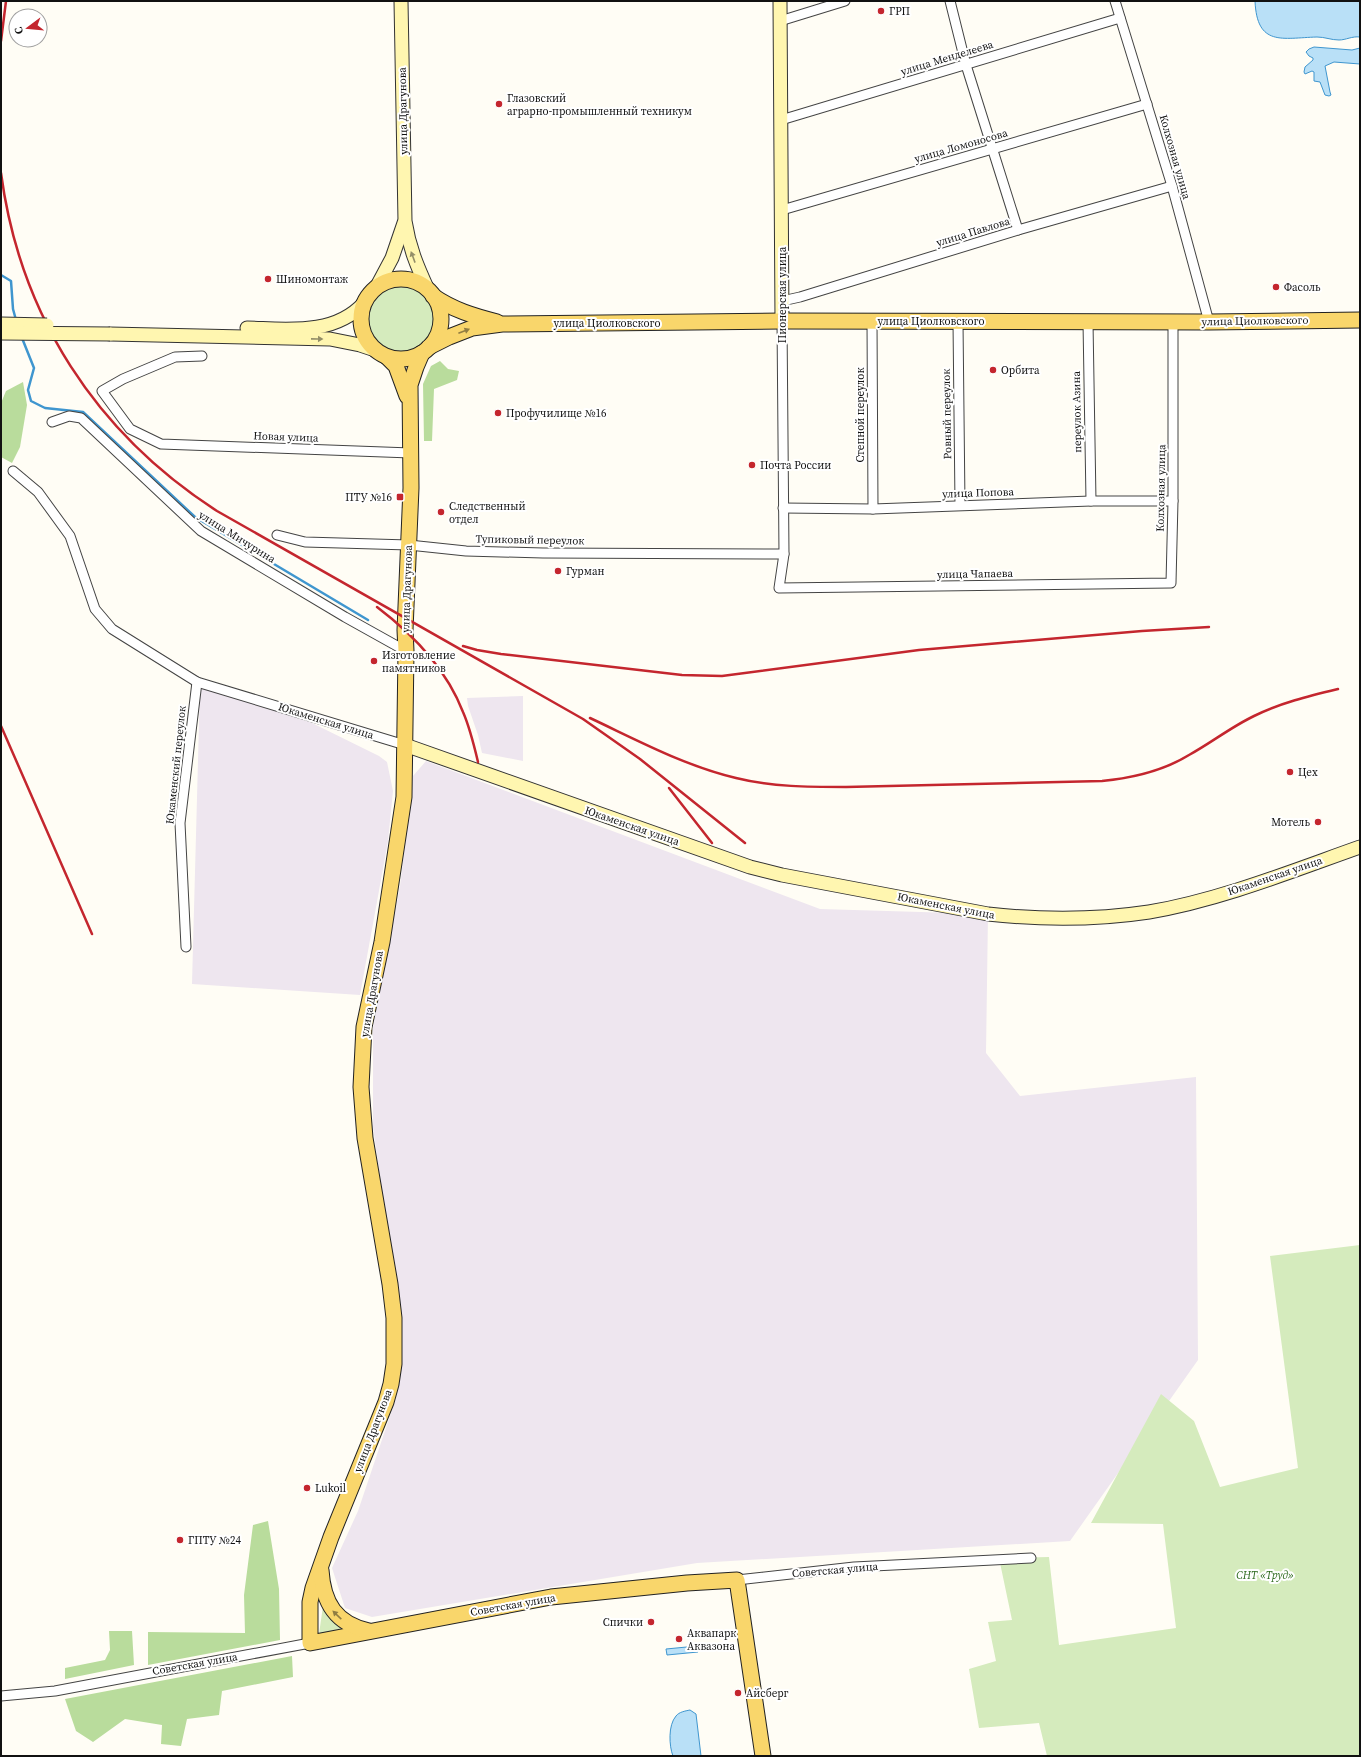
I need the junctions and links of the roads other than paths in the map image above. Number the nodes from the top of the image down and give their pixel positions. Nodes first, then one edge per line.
1 (401, 1) edge
2 (780, 1) edge
3 (845, 1) edge
4 (950, 1) edge
5 (1115, 1) edge
6 (1120, 18) junction
7 (780, 21) junction
8 (966, 65) junction
9 (1147, 104) junction
10 (781, 120) junction
11 (992, 149) junction
12 (1172, 186) junction
13 (782, 210) junction
14 (405, 221) junction
15 (1018, 230) junction
16 (376, 288) junction
17 (431, 293) junction
18 (782, 301) junction
19 (364, 303) junction
20 (1360, 320) edge
21 (782, 321) junction
22 (872, 321) junction
23 (1173, 321) junction
24 (958, 322) junction
25 (1088, 322) junction
26 (1209, 322) junction
27 (1, 324) edge
28 (502, 324) junction
29 (109, 330) junction
30 (1, 333) edge
31 (426, 350) junction
32 (381, 354) junction
33 (202, 356) dead end
34 (410, 409) junction
35 (52, 422) dead end
36 (411, 453) junction
37 (13, 470) dead end
38 (1091, 501) junction
39 (1173, 501) junction
40 (960, 505) junction
41 (783, 508) junction
42 (873, 509) junction
43 (277, 535) dead end
44 (409, 545) junction
45 (784, 554) junction
46 (1171, 583) joint
47 (779, 588) joint
48 (406, 651) junction
49 (197, 682) junction
50 (405, 745) junction
51 (1360, 847) edge
52 (186, 947) dead end
53 (1031, 1558) dead end
54 (320, 1565) junction
55 (737, 1580) junction
56 (372, 1631) junction
57 (310, 1643) junction
58 (1, 1696) edge
59 (763, 1756) edge

1 - 14 street, улица Драгунова
2 - 7 street, Пионерская улица
3 - 7 street
4 - 8 street
5 - 6 street, Колхозная улица
6 - 8 street, улица Менделеева
6 - 9 street, Колхозная улица
7 - 10 street, Пионерская улица
8 - 10 street, улица Менделеева
8 - 11 street
9 - 11 street, улица Ломоносова
9 - 12 street, Колхозная улица
10 - 13 street, Пионерская улица
11 - 13 street, улица Ломоносова
11 - 15 street
12 - 15 street, улица Павлова
12 - 26 street, Колхозная улица
13 - 18 street, Пионерская улица
14 - 16 street, улица Драгунова
17 -> 14 street, улица Драгунова
15 - 18 street, улица Павлова
16 - 17 main road
16 - 19 main road
17 - 28 main road, улица Циолковского
17 - 31 main road
18 - 21 street, Пионерская улица
19 - 29 street
19 - 32 main road
20 - 26 main road, улица Циолковского
21 - 22 main road, улица Циолковского
21 - 28 main road, улица Циолковского
21 - 41 street, Пионерская улица
22 - 24 main road, улица Циолковского
22 - 42 street, Степной переулок
23 - 25 main road, улица Циолковского
23 - 26 main road, улица Циолковского
23 - 39 street, Колхозная улица
24 - 25 main road, улица Циолковского
24 - 40 street, Ровный переулок
25 - 38 street, переулок Азина
27 - 29 street, bridge
31 -> 28 main road, улица Циолковского
29 - 30 street, bridge
29 -> 32 street
31 - 32 main road
31 - 34 main road, улица Драгунова
32 - 34 main road, улица Драгунова
33 - 36 street, Новая улица
34 - 36 main road, улица Драгунова
35 - 48 street, улица Мичурина
36 - 44 main road, улица Драгунова
37 - 49 street, Юкаменская улица
38 - 39 street, улица Попова
38 - 40 street, улица Попова
39 - 46 street, Колхозная улица
40 - 42 street, улица Попова
41 - 42 street, улица Попова
41 - 45 street, Пионерская улица
43 - 44 street, Тупиковый переулок
44 - 45 street, Тупиковый переулок
44 - 48 main road, улица Драгунова
45 - 47 street, Пионерская улица
46 - 47 street, улица Чапаева
48 - 50 main road, улица Драгунова
49 - 50 street, Юкаменская улица
49 - 52 street, Юкаменский переулок
50 - 51 street, Юкаменская улица
50 - 54 main road, улица Драгунова
53 - 55 street, Советская улица
56 -> 54 main road
54 - 57 main road, улица Драгунова
55 - 56 main road, Советская улица
55 - 59 main road
56 - 57 main road, Советская улица
57 - 58 street, Советская улица

